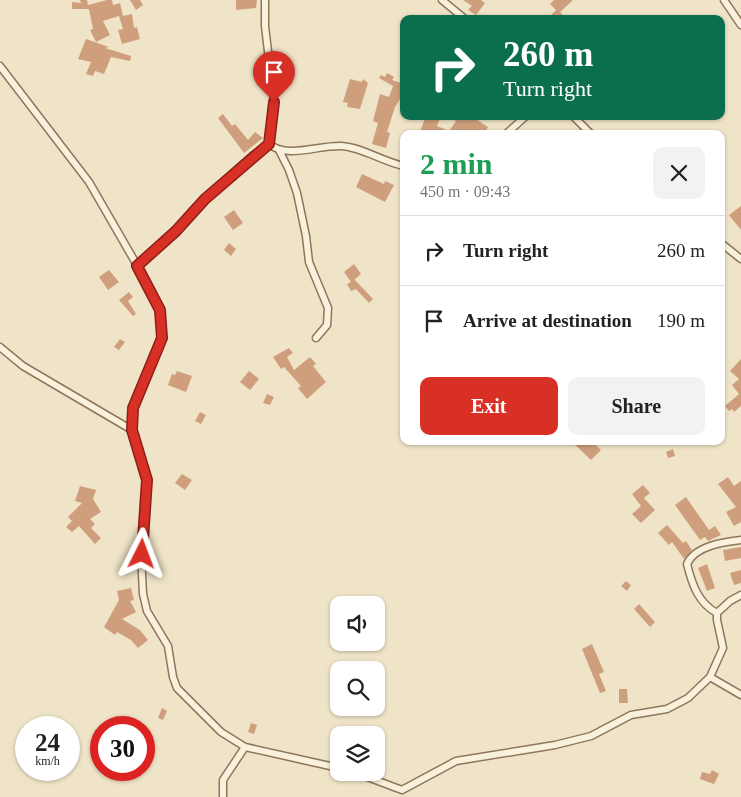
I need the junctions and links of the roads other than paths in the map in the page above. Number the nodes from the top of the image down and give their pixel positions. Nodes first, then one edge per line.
1 (265, 0) edge
2 (442, 0) edge
3 (724, 0) edge
4 (460, 15) edge
5 (741, 25) edge
6 (0, 66) edge
7 (522, 120) edge
8 (577, 120) edge
9 (510, 130) edge
10 (587, 130) edge
11 (269, 144) junction
12 (279, 150) junction
13 (400, 165) edge
14 (725, 246) edge
15 (741, 259) edge
16 (137, 266) junction
17 (316, 338) dead end
18 (0, 347) edge
19 (132, 430) junction
20 (741, 540) edge
21 (741, 595) edge
22 (717, 613) junction
23 (710, 677) junction
24 (741, 695) edge
25 (245, 747) junction
26 (330, 766) edge
27 (378, 781) edge
28 (223, 797) edge

1 - 11 street
2 - 4 street
3 - 5 street
6 - 16 street
7 - 9 street
8 - 10 street
11 - 12 street
11 - 16 street
12 - 13 street
12 - 17 street
14 - 15 street
16 - 19 street
18 - 19 street
19 - 25 street
20 - 22 street
21 - 22 street
22 - 23 street
23 - 24 street
23 - 27 street
25 - 26 street
25 - 28 street

